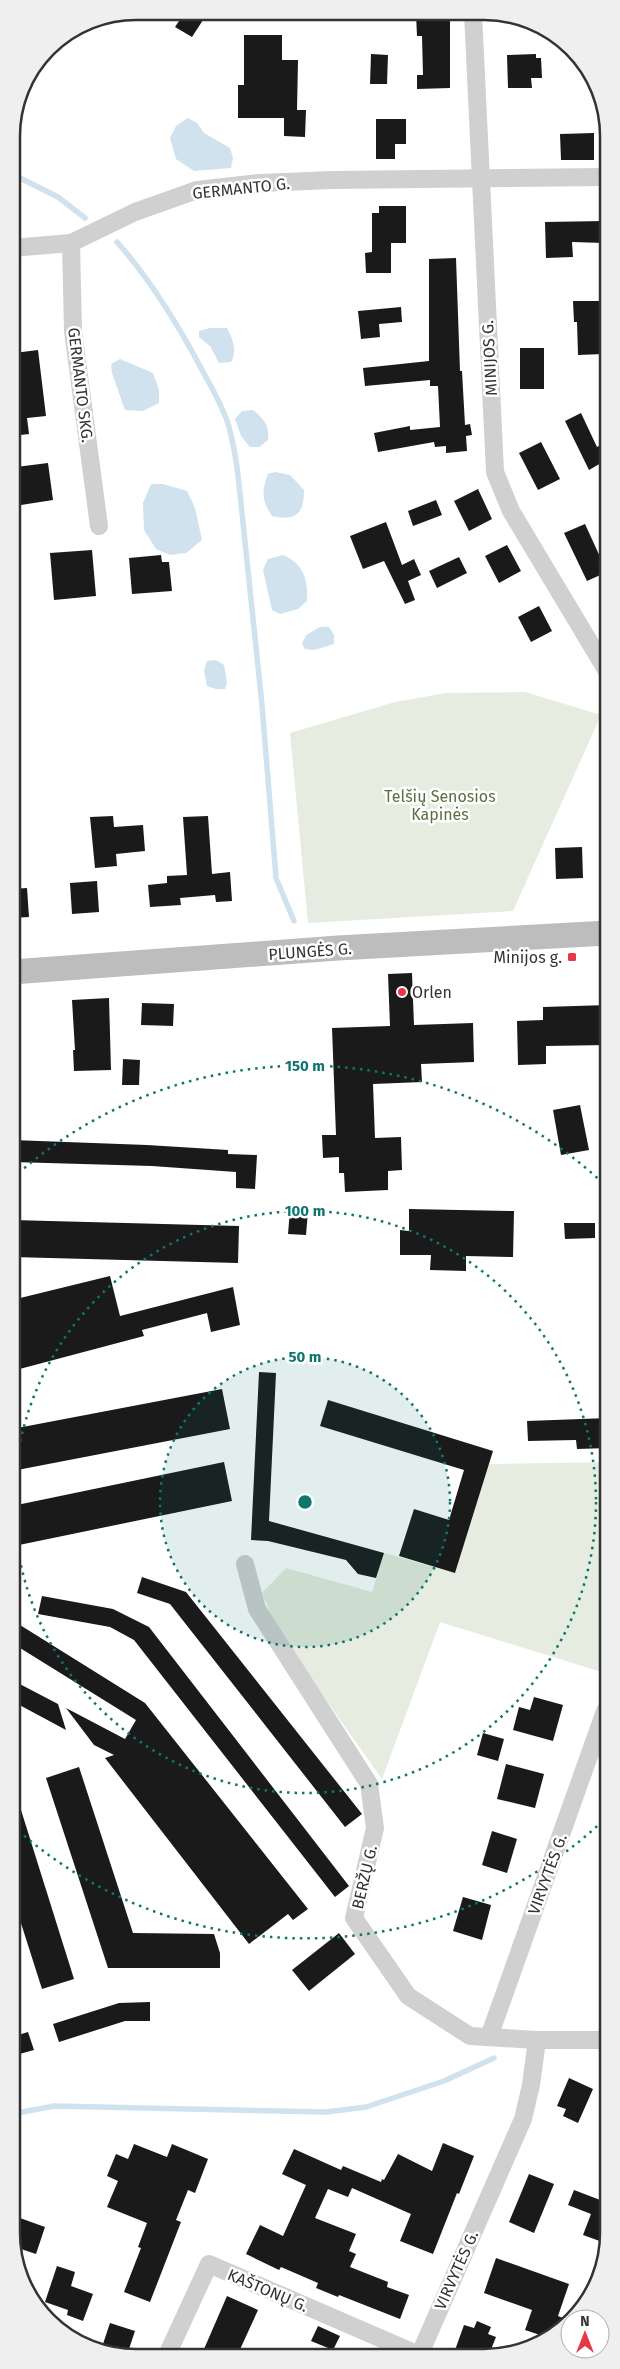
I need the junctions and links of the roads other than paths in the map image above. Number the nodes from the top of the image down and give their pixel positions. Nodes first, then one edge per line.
1 (473, 20) edge
2 (480, 176) junction
3 (600, 177) edge
4 (71, 243) junction
5 (20, 247) edge
6 (99, 526) dead end
7 (600, 660) edge
8 (600, 933) edge
9 (20, 971) edge
10 (246, 1564) dead end
11 (600, 1725) edge
12 (489, 2037) junction
13 (537, 2040) junction
14 (600, 2040) edge
15 (170, 2349) edge
16 (403, 2349) edge
17 (422, 2349) edge

1 - 2 street, MINIJOS G.
2 - 3 street, GERMANTO G.
2 - 4 street, GERMANTO G.
2 - 7 street, MINIJOS G.
4 - 5 street, GERMANTO G.
4 - 6 street, GERMANTO SKG.
8 - 9 main road, PLUNGĖS G.
10 - 12 street, BERŽŲ G.
11 - 12 street, VIRVYTĖS G.
12 - 13 street, BERŽŲ G.
13 - 14 street, BERŽŲ G.
13 - 17 street, VIRVYTĖS G.
15 - 16 street, KAŠTONŲ G.

